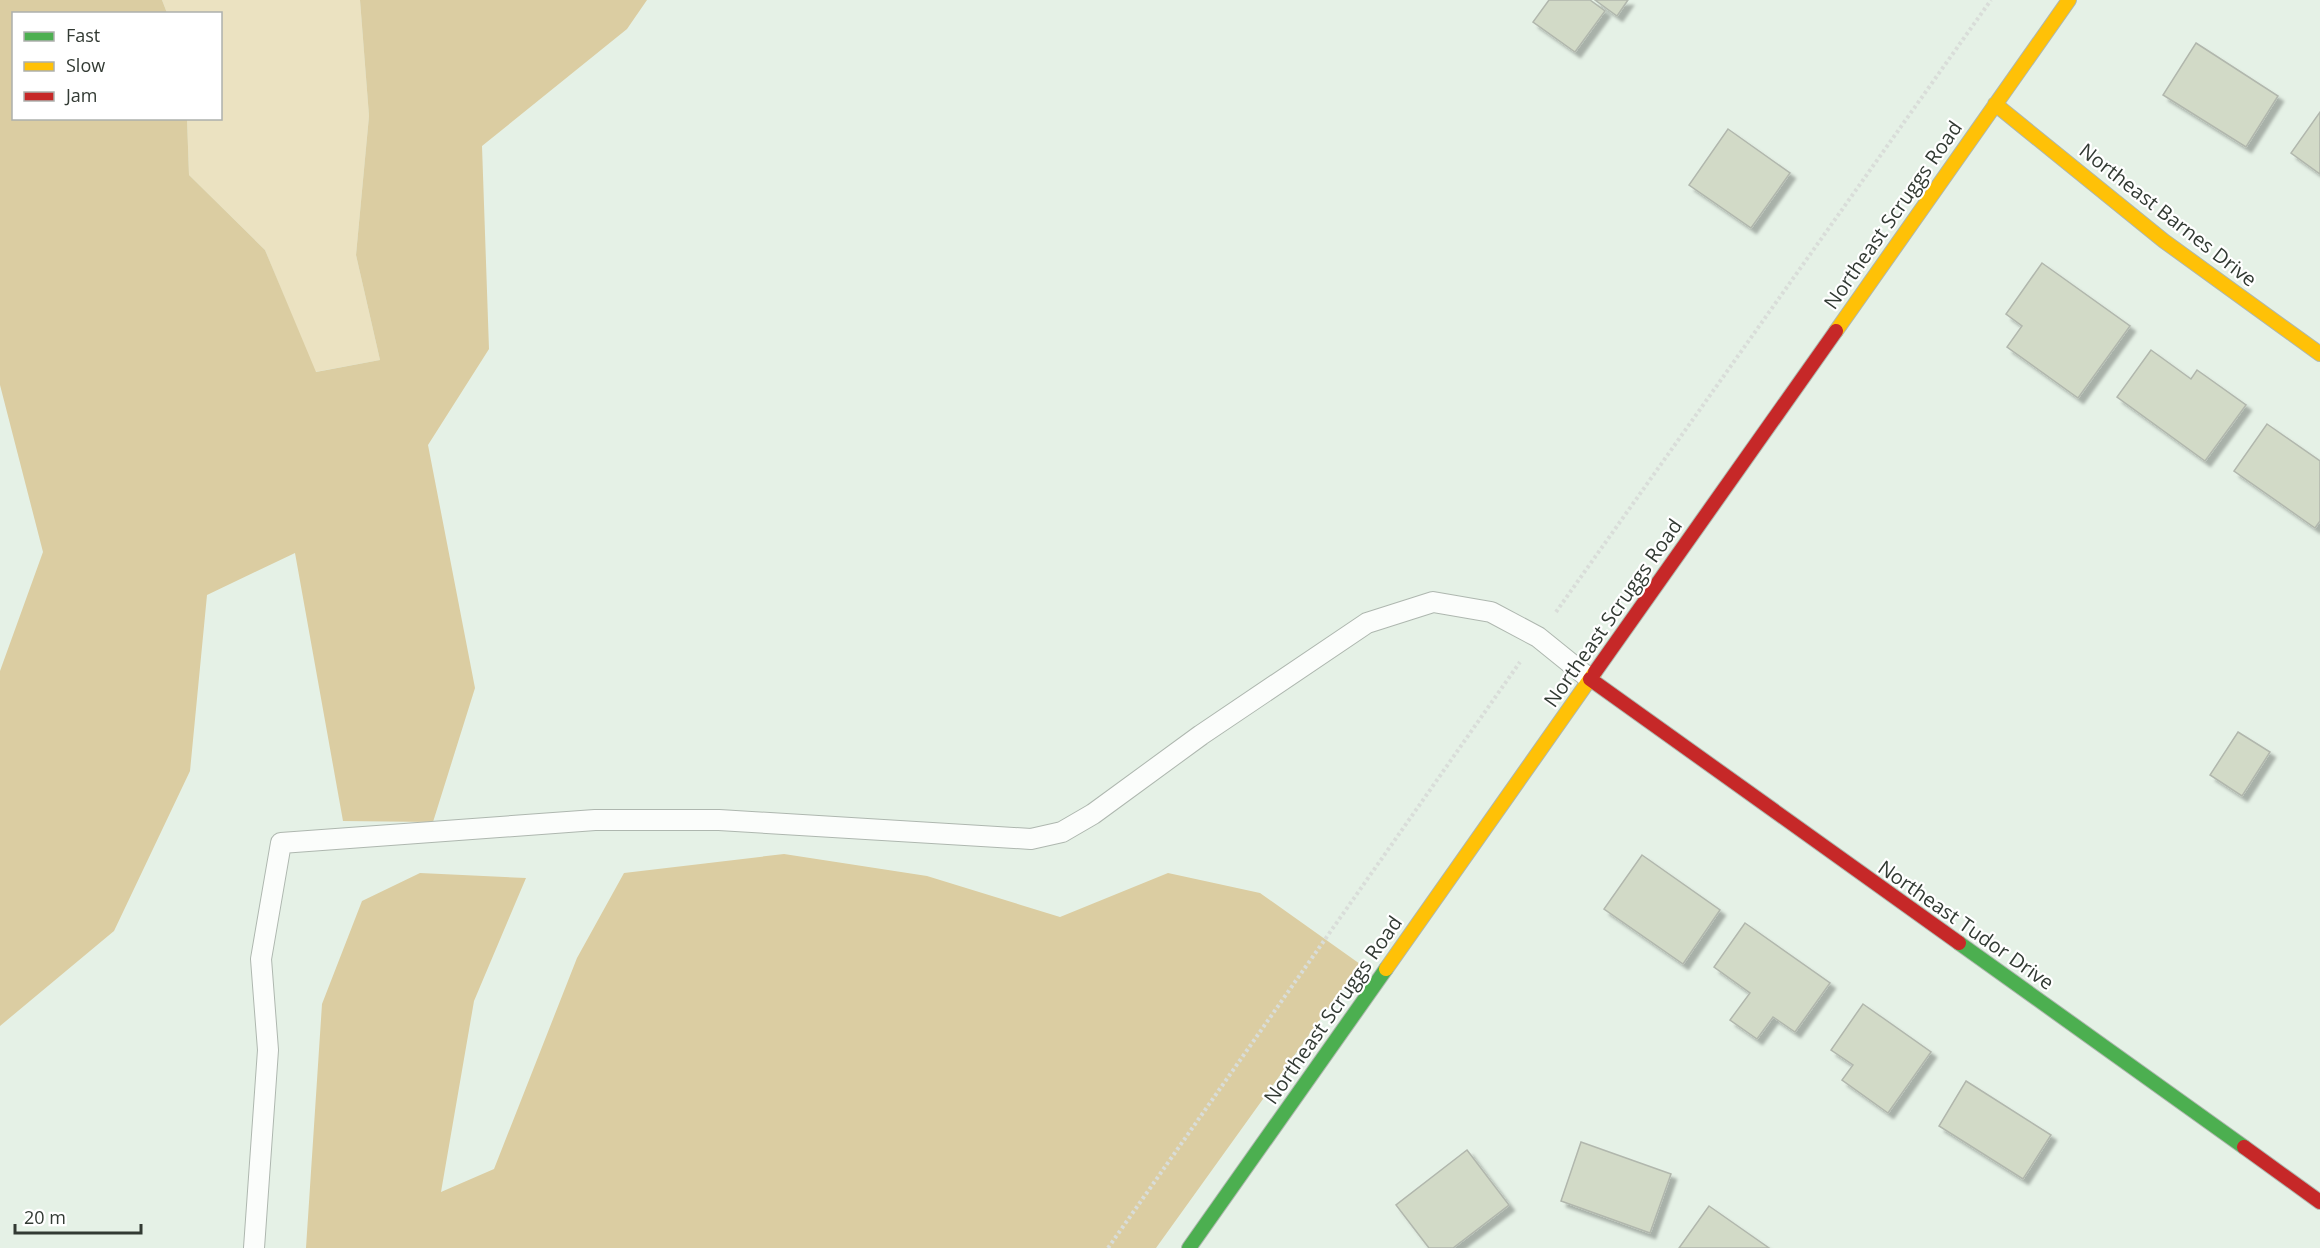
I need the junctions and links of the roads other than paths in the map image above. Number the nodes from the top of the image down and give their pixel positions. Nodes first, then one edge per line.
1 (2069, 0) edge
2 (1995, 104) junction
3 (2320, 354) edge
4 (1590, 679) junction
5 (2320, 1202) edge
6 (254, 1248) edge
7 (1189, 1248) edge

1 - 2 street, Northeast Scruggs Road
2 - 3 street, Northeast Barnes Drive
2 - 4 street, Northeast Scruggs Road
4 - 5 street, Northeast Tudor Drive
4 - 6 lane
4 - 7 street, Northeast Scruggs Road

